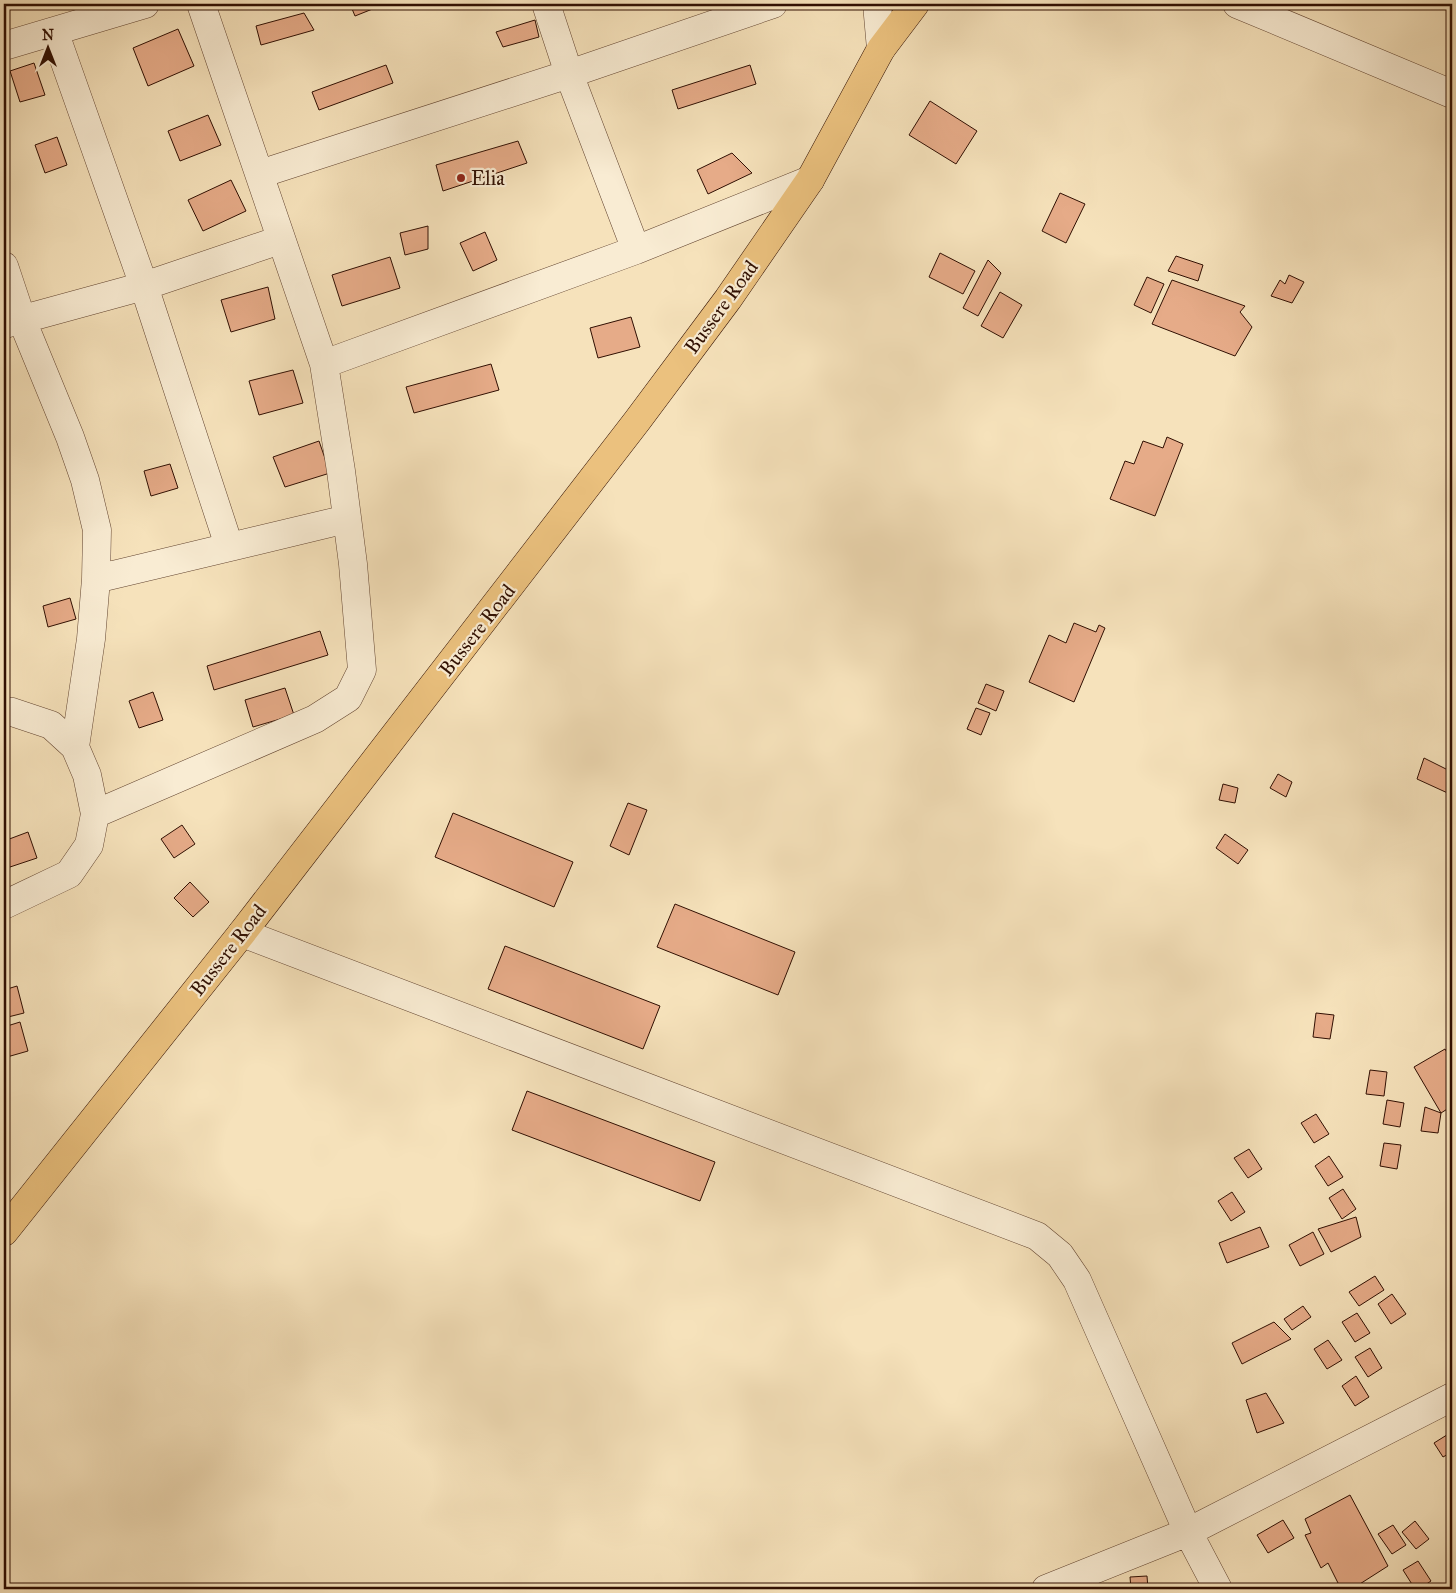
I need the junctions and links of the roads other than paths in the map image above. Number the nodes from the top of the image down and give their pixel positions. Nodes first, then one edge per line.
1 (145, 4) edge
2 (200, 4) edge
3 (546, 4) edge
4 (773, 4) edge
5 (877, 4) edge
6 (915, 4) edge
7 (1237, 4) edge
8 (54, 31) junction
9 (4, 46) edge
10 (881, 49) junction
11 (569, 74) junction
12 (1452, 94) edge
13 (260, 174) junction
14 (810, 180) junction
15 (280, 240) junction
16 (636, 250) junction
17 (4, 266) edge
18 (144, 286) junction
19 (13, 322) edge
20 (324, 364) junction
21 (347, 519) junction
22 (229, 546) junction
23 (96, 580) junction
24 (4, 711) edge
25 (75, 747) junction
26 (95, 814) junction
27 (4, 905) edge
28 (242, 933) junction
29 (4, 1232) edge
30 (1452, 1397) edge
31 (1188, 1532) junction
32 (1046, 1589) edge
33 (1218, 1589) edge

1 - 8 street
2 - 13 street
3 - 11 street
4 - 11 street
5 - 10 street
6 - 10 main road, Bussere Road
7 - 12 street
8 - 9 street
8 - 18 street
10 - 14 main road, Bussere Road
11 - 13 street
11 - 16 street
13 - 15 street
14 - 16 street
14 - 28 main road, Bussere Road
15 - 18 street
15 - 20 street
16 - 20 street
17 - 19 street
18 - 19 street
18 - 22 street
19 - 23 street
20 - 21 street
21 - 22 street
21 - 26 street
22 - 23 street
23 - 25 street
24 - 25 street
25 - 26 street
26 - 27 street
28 - 29 main road, Bussere Road
28 - 31 street
30 - 31 street
31 - 32 street
31 - 33 street

